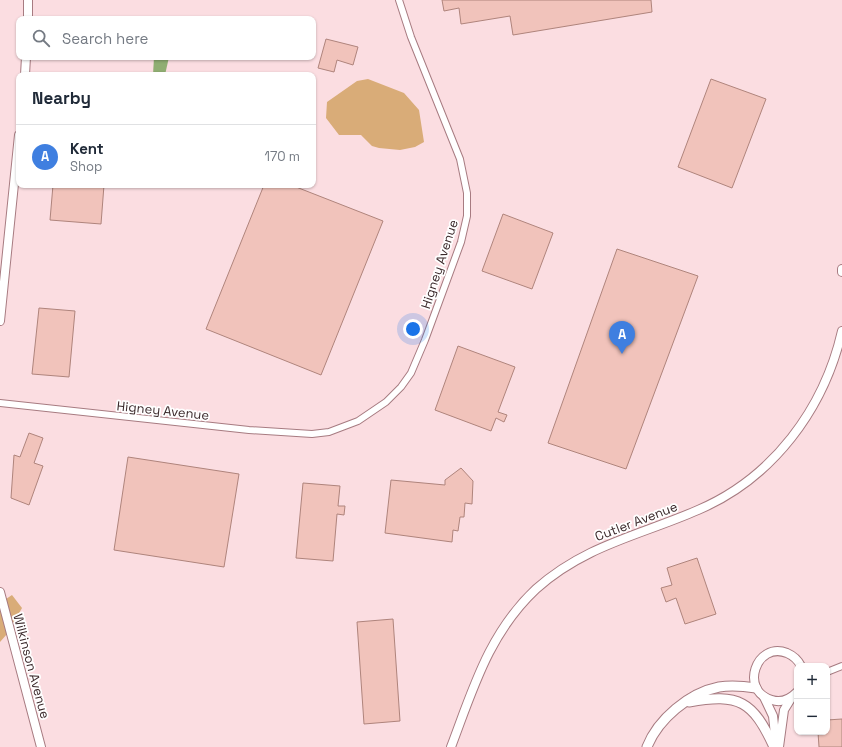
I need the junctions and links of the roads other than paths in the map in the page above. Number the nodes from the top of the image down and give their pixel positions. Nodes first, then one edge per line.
1 (28, 0) edge
2 (399, 0) edge
3 (28, 16) edge
4 (26, 60) edge
5 (25, 72) edge
6 (16, 165) edge
7 (842, 269) edge
8 (842, 272) edge
9 (0, 321) edge
10 (842, 331) edge
11 (0, 403) edge
12 (0, 592) edge
13 (800, 663) edge
14 (842, 666) edge
15 (830, 671) edge
16 (756, 688) junction
17 (794, 695) edge
18 (794, 695) edge
19 (764, 697) junction
20 (684, 703) junction
21 (41, 747) edge
22 (451, 747) edge
23 (647, 747) edge
24 (777, 747) edge

1 - 3 street
2 - 11 street, Higney Avenue
4 - 5 street
6 - 9 street
7 - 8 street
10 - 22 street, Cutler Avenue
12 - 21 street, Wilkinson Avenue
13 - 16 street
14 - 15 street
16 - 19 street
16 - 20 main road
17 - 19 street
18 - 24 street
19 - 24 street
20 - 23 main road
20 - 24 main road

